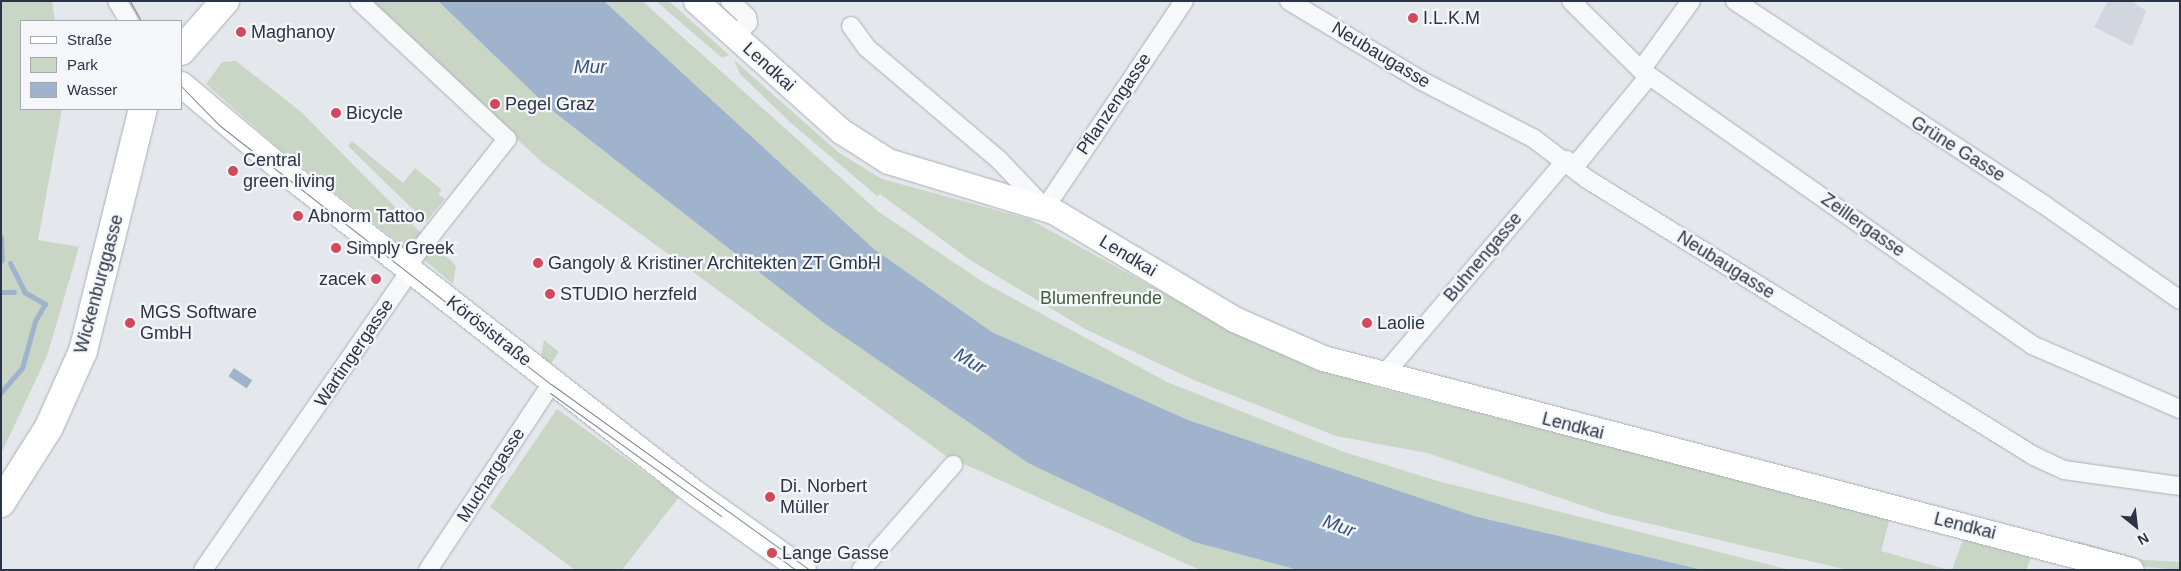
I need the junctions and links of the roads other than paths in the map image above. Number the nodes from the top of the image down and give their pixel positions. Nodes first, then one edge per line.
1 (116, 1) edge
2 (225, 1) edge
3 (359, 1) edge
4 (696, 1) edge
5 (730, 1) edge
6 (1184, 1) edge
7 (1289, 1) edge
8 (1571, 1) edge
9 (1691, 1) edge
10 (1735, 1) edge
11 (128, 20) edge
12 (851, 26) dead end
13 (735, 36) junction
14 (182, 50) edge
15 (1645, 73) junction
16 (182, 85) edge
17 (143, 110) edge
18 (1570, 163) junction
19 (1044, 208) junction
20 (410, 270) junction
21 (2180, 300) edge
22 (1382, 376) junction
23 (553, 381) junction
24 (2180, 409) edge
25 (953, 465) dead end
26 (2180, 486) edge
27 (1, 503) edge
28 (203, 570) edge
29 (428, 570) edge
30 (803, 570) edge
31 (861, 570) edge
32 (2131, 570) edge

1 - 11 street
2 - 14 main road
3 - 20 street, Wartingergasse
4 - 13 main road, Lendkai
5 - 13 street, Lendkai
6 - 19 street, Pflanzengasse
7 - 18 street, Neubaugasse
8 - 15 street, Zeillergasse
9 - 15 street, Buhnengasse
10 - 21 street, Grüne Gasse
12 - 19 street, Lendkai
13 - 19 main road, Lendkai
15 - 18 street, Buhnengasse
15 - 24 street, Zeillergasse
16 - 20 main road, Körösistraße
17 - 27 main road, Wickenburggasse
18 - 22 street, Buhnengasse
18 - 26 street, Neubaugasse
19 - 22 main road, Lendkai
20 - 23 main road, Körösistraße
20 - 28 street, Wartingergasse
22 - 32 main road, Lendkai
23 - 29 street, Muchargasse
23 - 30 main road, Körösistraße
25 - 31 street

